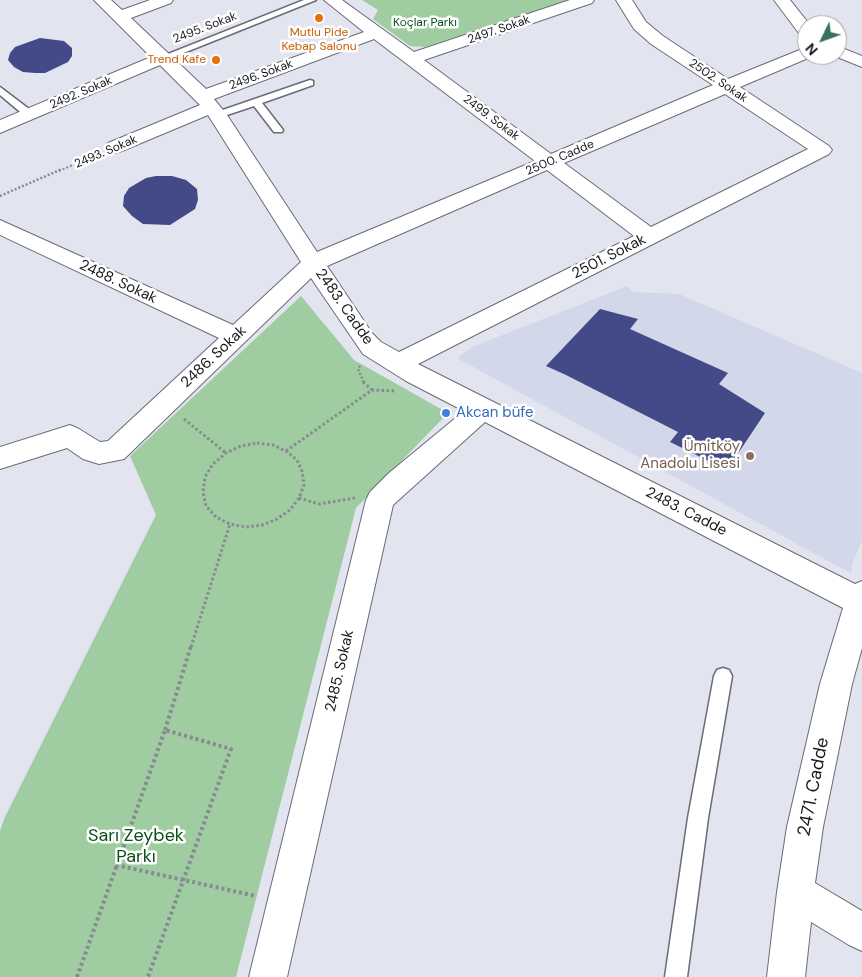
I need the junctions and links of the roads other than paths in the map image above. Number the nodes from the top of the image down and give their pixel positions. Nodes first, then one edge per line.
1 (165, 0) edge
2 (312, 0) edge
3 (332, 0) edge
4 (586, 0) edge
5 (624, 0) edge
6 (782, 0) edge
7 (111, 8) edge
8 (797, 19) edge
9 (376, 33) junction
10 (797, 56) edge
11 (847, 56) edge
12 (162, 58) junction
13 (411, 59) junction
14 (862, 62) edge
15 (310, 83) dead end
16 (727, 87) junction
17 (0, 90) edge
18 (13, 101) junction
19 (256, 102) junction
20 (0, 106) edge
21 (211, 107) junction
22 (29, 114) junction
23 (0, 127) edge
24 (278, 130) dead end
25 (115, 147) road end
26 (822, 150) joint
27 (550, 162) junction
28 (0, 228) edge
29 (650, 237) junction
30 (313, 263) junction
31 (236, 336) junction
32 (406, 369) junction
33 (484, 408) junction
34 (0, 458) edge
35 (861, 599) edge
36 (723, 676) dead end
37 (795, 892) junction
38 (862, 932) edge
39 (268, 977) edge
40 (676, 977) edge
41 (786, 977) edge

1 - 7 street
2 - 12 lane, 2495. Sokak
3 - 9 street, 2499. Sokak
4 - 13 street, 2497. Sokak
5 - 16 street, 2502. Sokak
6 - 8 street
7 - 12 street, 2483. Cadde
9 - 13 street, 2499. Sokak
9 - 21 street, 2496. Sokak
10 - 16 street, 2500. Cadde
11 - 14 street
12 - 21 street, 2483. Cadde
12 - 22 street, 2492. Sokak
13 - 27 street, 2499. Sokak
15 - 19 lane
16 - 26 street, 2502. Sokak
16 - 27 street, 2500. Cadde
17 - 18 lane
18 - 20 lane
18 - 22 lane
19 - 21 lane
19 - 24 lane
21 - 25 street, 2493. Sokak
21 - 30 street, 2483. Cadde
22 - 23 street, 2492. Sokak
26 - 29 street, 2501. Sokak
27 - 29 street, 2499. Sokak
27 - 30 street, 2500. Cadde
28 - 31 street, 2488. Sokak
29 - 32 street, 2501. Sokak
30 - 31 street, 2486. Sokak
30 - 32 street, 2483. Cadde
31 - 34 street, 2486. Sokak
32 - 33 street, 2483. Cadde
33 - 35 street, 2483. Cadde
33 - 39 street, 2485. Sokak
35 - 37 street, 2471. Cadde
36 - 40 lane
37 - 38 street
37 - 41 street, 2471. Cadde

